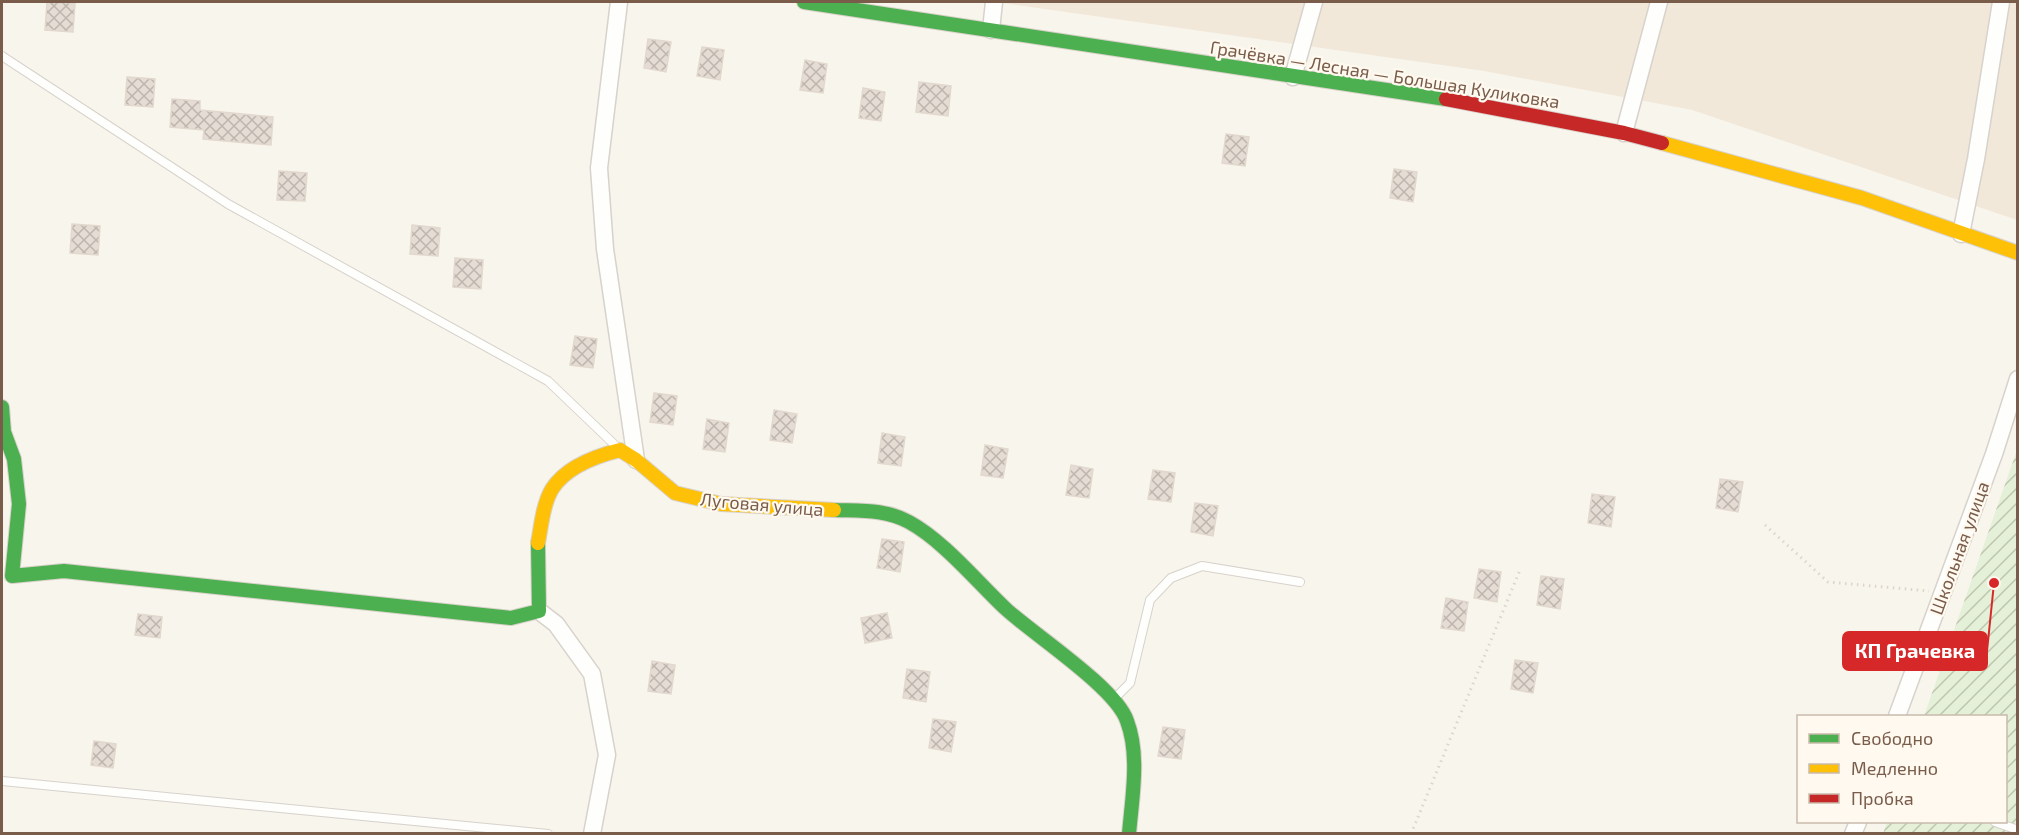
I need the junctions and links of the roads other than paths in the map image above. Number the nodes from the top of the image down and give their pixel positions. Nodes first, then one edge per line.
1 (618, 2) edge
2 (804, 2) edge
3 (994, 2) edge
4 (1314, 2) edge
5 (1659, 2) edge
6 (2001, 2) edge
7 (991, 30) junction
8 (2, 56) edge
9 (1293, 77) junction
10 (1624, 133) junction
11 (1961, 234) junction
12 (2018, 253) edge
13 (2018, 379) edge
14 (2, 407) edge
15 (621, 450) junction
16 (636, 460) junction
17 (7, 575) edge
18 (1300, 582) dead end
19 (538, 611) junction
20 (1114, 700) junction
21 (1898, 715) edge
22 (2, 781) edge
23 (1998, 823) edge
24 (2018, 830) edge
25 (548, 834) edge
26 (592, 834) edge
27 (1129, 834) edge

1 - 16 street
2 - 7 street, Грачёвка — Лесная — Большая Куликовка
3 - 7 street
4 - 9 street
5 - 10 street
6 - 11 street
7 - 9 street, Грачёвка — Лесная — Большая Куликовка
8 - 15 lane
9 - 10 street, Грачёвка — Лесная — Большая Куликовка
10 - 11 street, Грачёвка — Лесная — Большая Куликовка
11 - 12 street, Грачёвка — Лесная — Большая Куликовка
13 - 21 street, Школьная улица
14 - 17 street
15 - 16 street, Луговая улица
15 - 19 street
16 - 20 street, Луговая улица
17 - 19 street
18 - 20 lane
19 - 26 street
20 - 27 street
22 - 25 lane
23 - 24 lane

